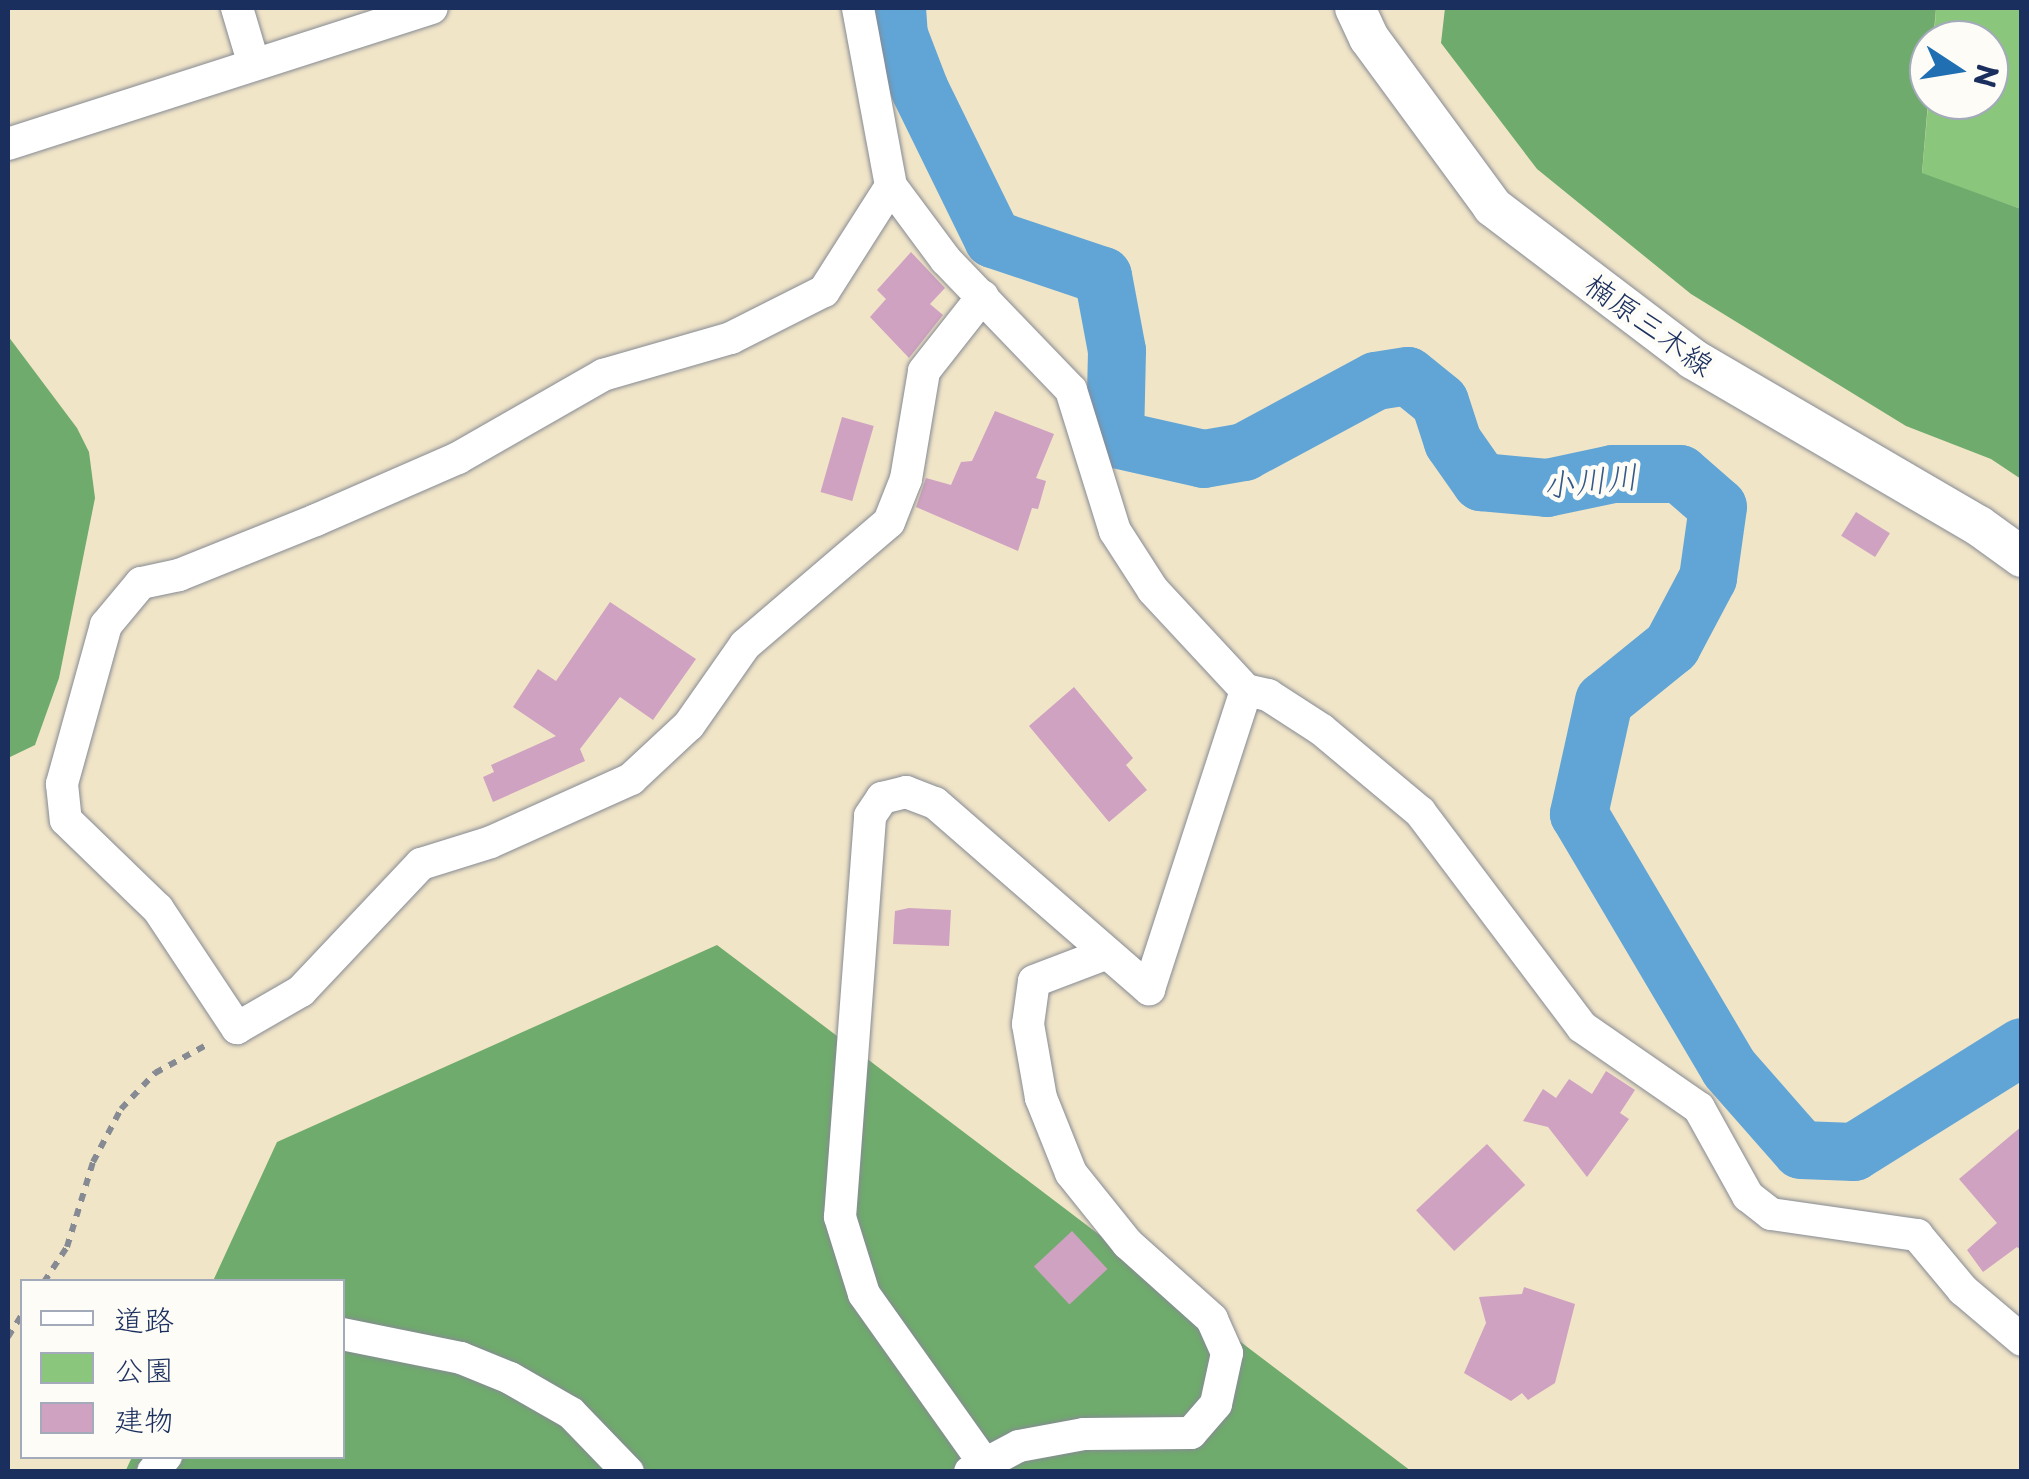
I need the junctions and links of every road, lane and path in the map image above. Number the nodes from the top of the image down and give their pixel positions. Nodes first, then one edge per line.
1 (238, 8) edge
2 (432, 8) edge
3 (858, 8) edge
4 (1355, 8) edge
5 (254, 64) junction
6 (8, 144) edge
7 (891, 186) junction
8 (984, 296) junction
9 (2022, 558) edge
10 (1246, 690) junction
11 (1105, 954) junction
12 (237, 1028) junction
13 (46, 1279) edge
14 (345, 1335) edge
15 (2022, 1340) edge
16 (977, 1467) edge
17 (628, 1472) edge

1 - 5 street
2 - 5 street
3 - 7 street
4 - 9 main road, 楠原三木線
5 - 6 street
7 - 8 street
7 - 12 street
8 - 10 street
8 - 12 street
10 - 11 street
10 - 15 street
11 - 16 street
11 - 16 street
12 - 13 path
14 - 17 street

